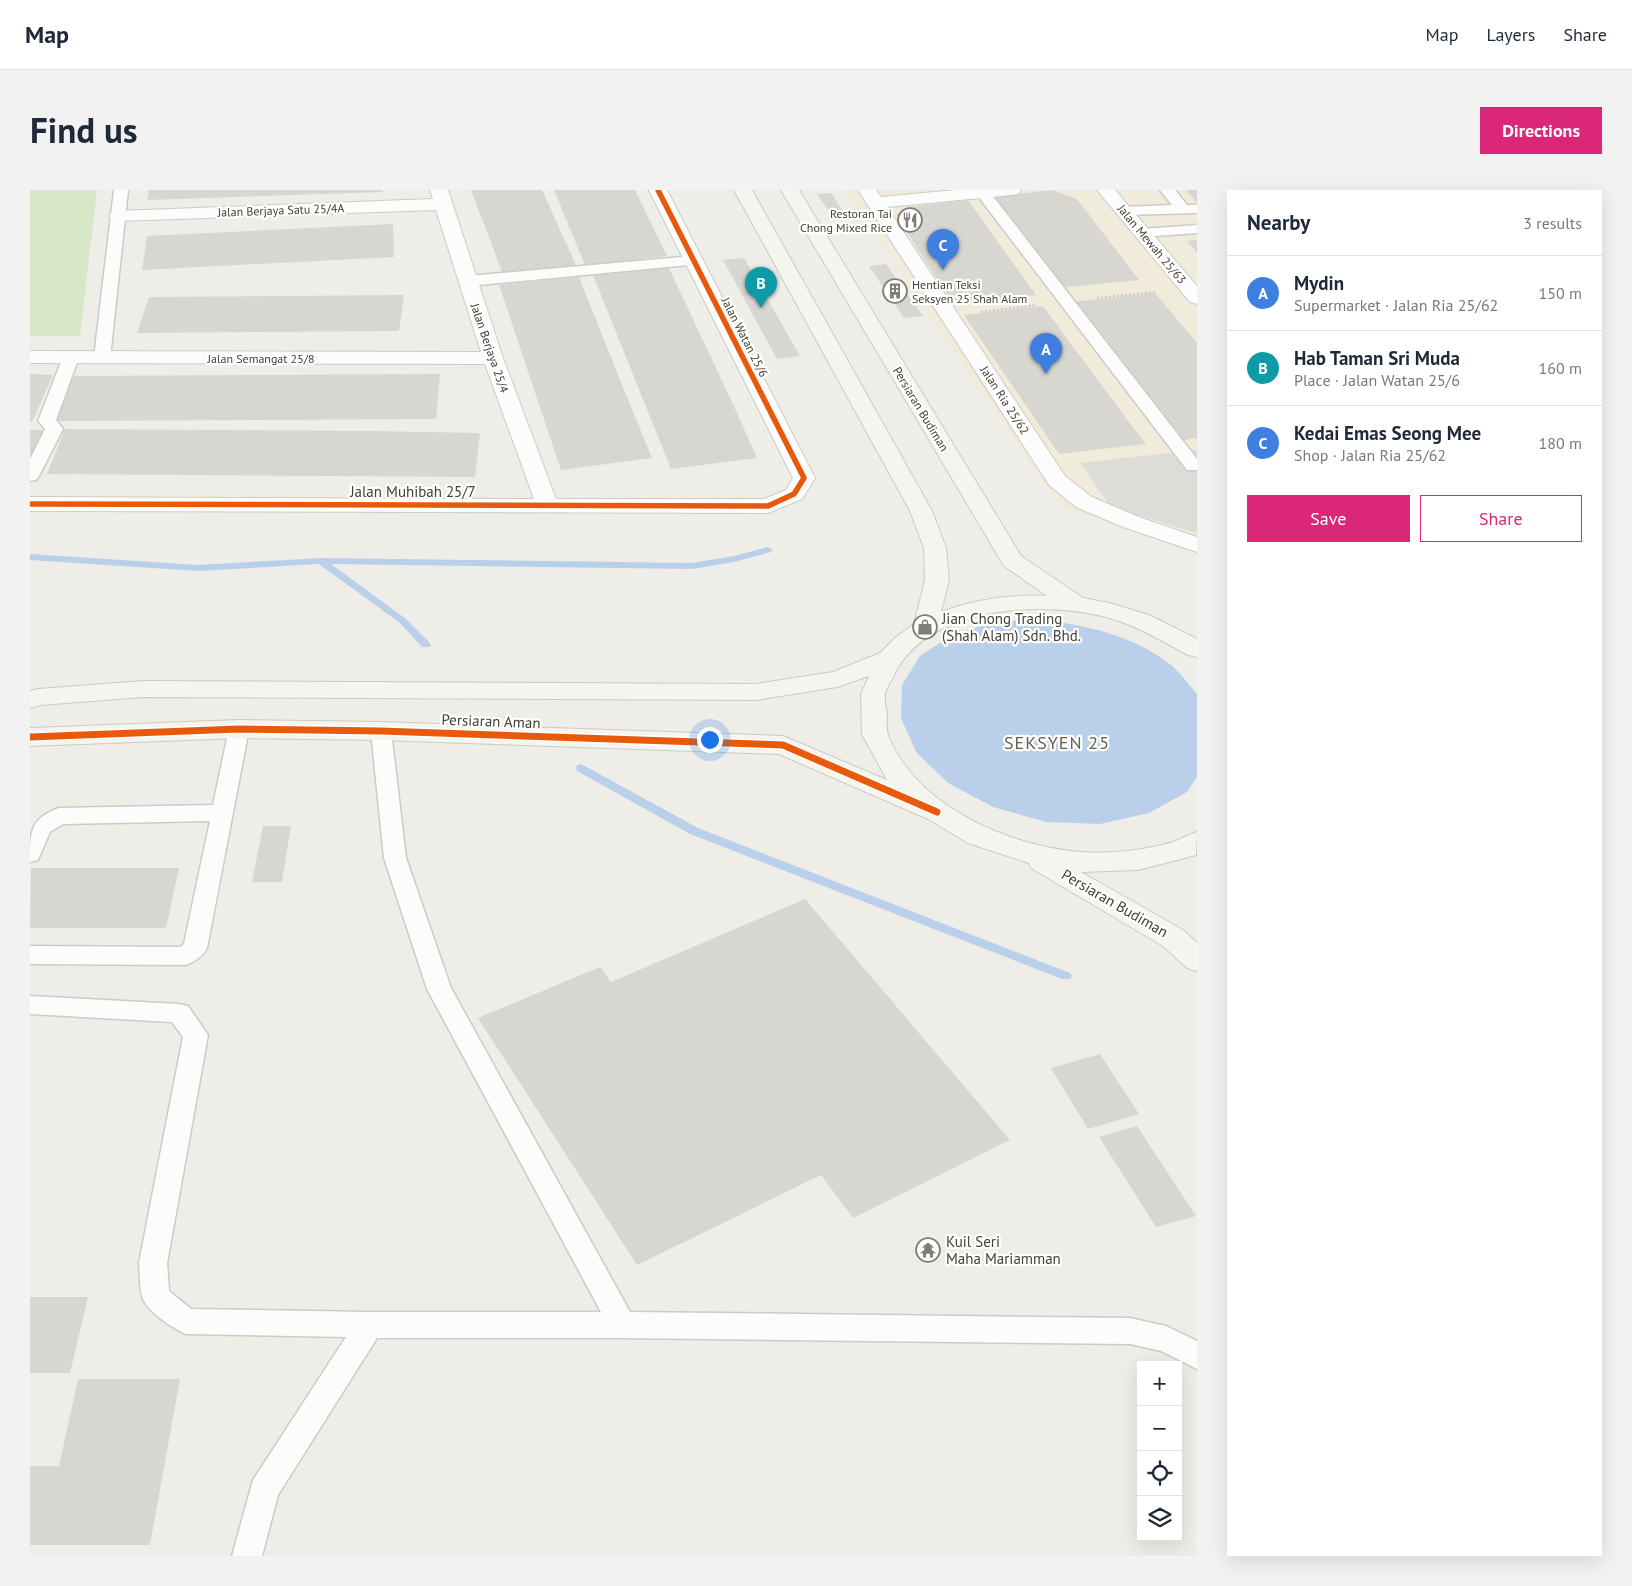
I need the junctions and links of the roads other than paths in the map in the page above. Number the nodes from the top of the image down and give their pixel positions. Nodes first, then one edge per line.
1 (121, 190) edge
2 (658, 190) edge
3 (743, 190) edge
4 (790, 190) edge
5 (1012, 190) edge
6 (1106, 190) edge
7 (1167, 190) edge
8 (983, 193) junction
9 (441, 197) edge
10 (872, 197) edge
11 (1191, 209) edge
12 (1124, 211) junction
13 (118, 216) junction
14 (1197, 229) edge
15 (1142, 233) junction
16 (694, 261) junction
17 (468, 281) junction
18 (1197, 298) edge
19 (30, 357) edge
20 (71, 357) junction
21 (102, 358) junction
22 (493, 358) junction
23 (1192, 466) dead end
24 (30, 476) edge
25 (794, 494) joint
26 (30, 504) edge
27 (547, 505) junction
28 (1197, 545) edge
29 (1076, 604) junction
30 (1141, 620) junction
31 (925, 628) junction
32 (1197, 628) edge
33 (1197, 649) edge
34 (889, 659) junction
35 (30, 700) edge
36 (239, 729) junction
37 (381, 731) junction
38 (30, 737) edge
39 (937, 812) junction
40 (222, 813) junction
41 (1197, 842) edge
42 (1028, 853) junction
43 (30, 854) edge
44 (30, 956) edge
45 (1197, 960) edge
46 (30, 1005) edge
47 (369, 1325) junction
48 (622, 1325) junction
49 (1197, 1356) edge
50 (247, 1556) edge

1 - 13 lane
2 - 16 street, Jalan Watan 25/6
3 - 31 main road
4 - 29 main road, Persiaran Budiman
5 - 8 street
6 - 12 street, Jalan Mewah 25/63
7 - 11 lane
8 - 10 street
8 - 23 lane
9 - 13 street, Jalan Berjaya Satu 25/4A
9 - 17 street, Jalan Berjaya 25/4
10 - 28 street, Jalan Ria 25/62
11 - 12 lane
12 - 15 street, Jalan Mewah 25/63
13 - 21 lane
14 - 15 lane
15 - 18 street, Jalan Mewah 25/63
16 - 17 lane
16 - 25 street, Jalan Watan 25/6
17 - 22 street, Jalan Berjaya 25/4
19 - 20 street, Jalan Semangat 25/8
20 - 21 street, Jalan Semangat 25/8
20 - 24 lane
21 - 22 street, Jalan Semangat 25/8
22 - 27 street, Jalan Berjaya 25/4
25 - 27 street, Jalan Muhibah 25/7
26 - 27 street, Jalan Muhibah 25/7
29 - 30 main road
29 - 31 main road
30 - 32 main road
30 - 33 main road
31 - 34 main road
34 - 35 main road, Persiaran Aman
34 - 39 main road
36 - 37 main road, Persiaran Aman
36 - 38 main road, Persiaran Aman
36 - 40 lane
37 - 39 main road, Persiaran Aman
37 - 48 lane
39 - 42 main road
40 - 43 lane
40 - 44 lane
41 - 42 main road
42 - 45 main road, Persiaran Budiman
46 - 47 lane
47 - 48 lane
47 - 50 lane
48 - 49 lane

